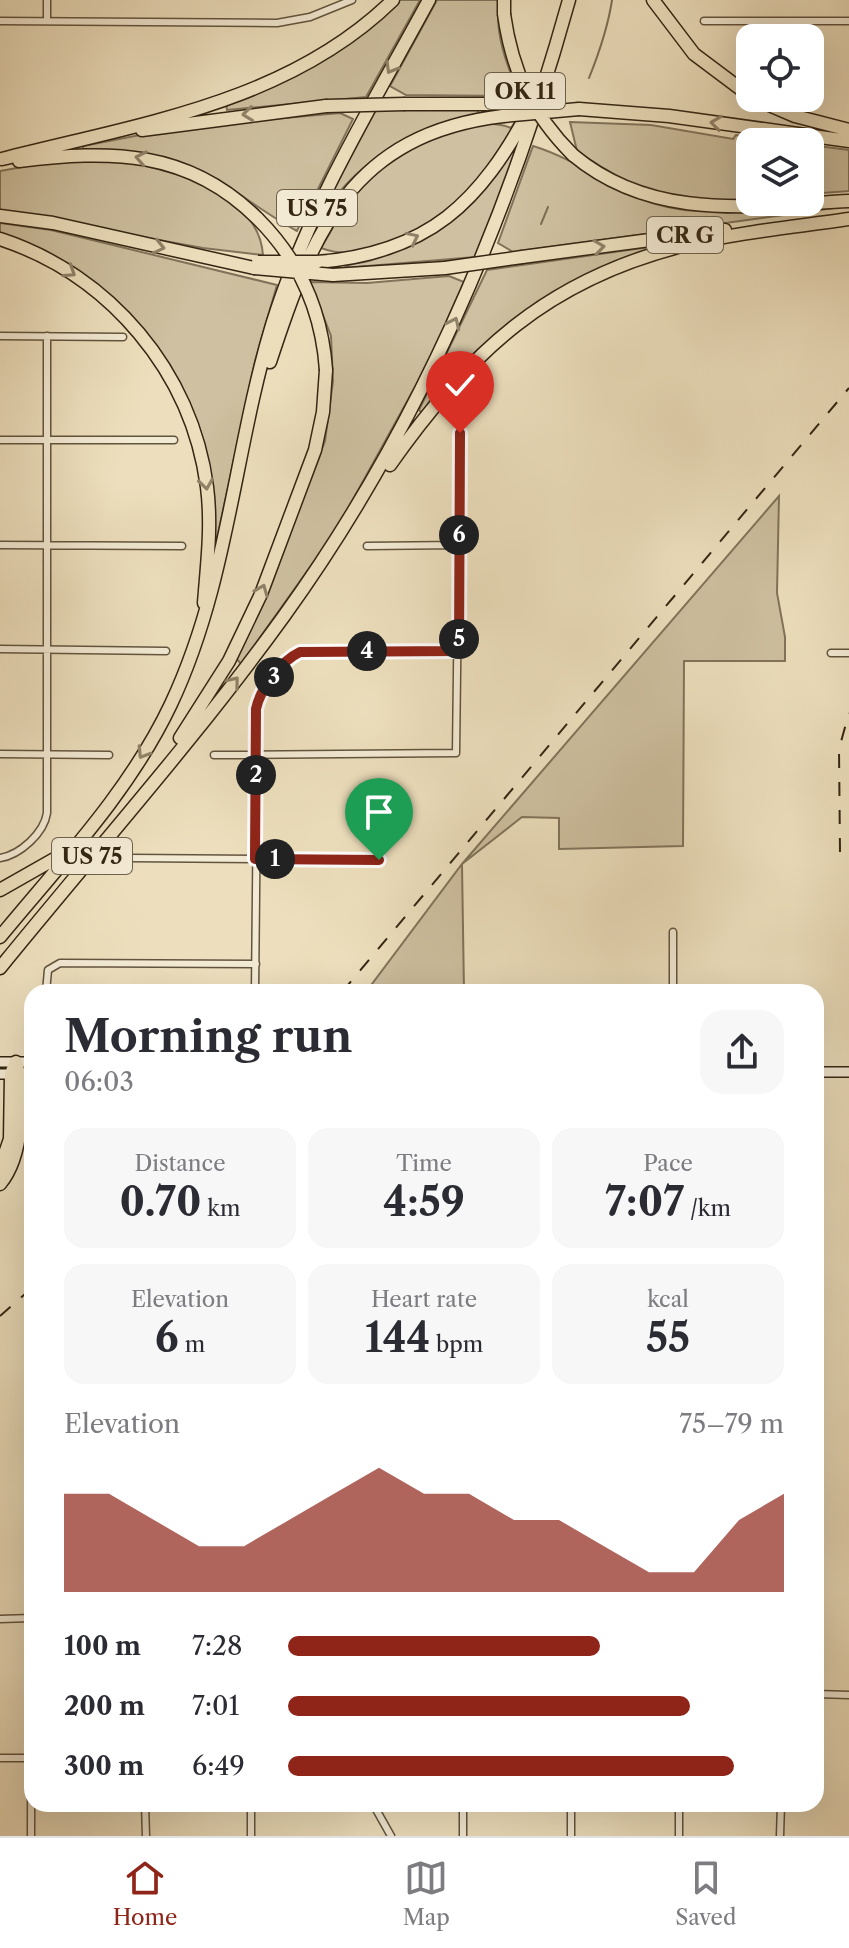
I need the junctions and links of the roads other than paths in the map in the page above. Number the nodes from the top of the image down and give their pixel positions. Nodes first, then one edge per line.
1 (47, 0) edge
2 (352, 0) edge
3 (393, 0) edge
4 (429, 0) edge
5 (504, 0) edge
6 (569, 0) edge
7 (653, 0) edge
8 (47, 20) junction
9 (0, 21) edge
10 (704, 21) dead end
11 (849, 21) edge
12 (548, 76) junction
13 (736, 85) edge
14 (579, 109) junction
15 (786, 112) edge
16 (849, 130) edge
17 (849, 141) edge
18 (1, 161) edge
19 (849, 201) edge
20 (0, 216) edge
21 (849, 216) edge
22 (0, 239) edge
23 (254, 265) junction
24 (0, 336) edge
25 (47, 336) junction
26 (123, 337) dead end
27 (460, 433) dead end
28 (247, 434) junction
29 (0, 440) edge
30 (47, 440) junction
31 (174, 440) dead end
32 (0, 545) edge
33 (459, 545) junction
34 (49, 546) junction
35 (182, 546) dead end
36 (367, 546) dead end
37 (321, 562) junction
38 (201, 632) junction
39 (0, 649) edge
40 (47, 649) junction
41 (166, 651) dead end
42 (459, 651) junction
43 (831, 653) dead end
44 (849, 653) edge
45 (0, 754) edge
46 (46, 754) junction
47 (109, 755) dead end
48 (214, 755) dead end
49 (256, 755) junction
50 (150, 786) junction
51 (71, 850) junction
52 (2, 858) edge
53 (129, 858) dead end
54 (255, 859) junction
55 (379, 860) dead end
56 (0, 890) edge
57 (673, 932) dead end
58 (0, 937) edge
59 (256, 964) junction
60 (0, 968) edge
61 (46, 984) edge
62 (255, 984) edge
63 (673, 984) edge
64 (0, 1062) edge
65 (16, 1071) edge
66 (824, 1072) edge
67 (849, 1072) edge
68 (24, 1096) edge
69 (0, 1100) edge
70 (19, 1103) junction
71 (10, 1121) junction
72 (0, 1168) edge
73 (0, 1184) edge
74 (24, 1618) edge
75 (0, 1619) edge
76 (824, 1694) edge
77 (849, 1695) edge
78 (0, 1758) edge
79 (24, 1758) edge
80 (31, 1812) edge
81 (145, 1812) edge
82 (251, 1812) edge
83 (378, 1812) edge
84 (463, 1812) edge
85 (571, 1812) edge
86 (679, 1812) edge
87 (781, 1812) edge
88 (31, 1836) edge
89 (146, 1836) edge
90 (251, 1836) edge
91 (391, 1836) edge
92 (463, 1836) edge
93 (571, 1836) edge
94 (679, 1836) edge
95 (780, 1836) edge

1 - 8 street
2 - 8 street
3 - 18 highway
4 -> 28 highway, US 75
5 - 19 highway, OK 11, bridge
6 - 12 highway, US 75
7 - 13 highway
8 - 9 street
10 - 11 street
23 -> 12 highway, bridge
37 -> 12 highway, US 75
17 -> 14 highway
14 -> 18 highway, bridge
14 - 28 highway, bridge
15 - 16 highway
50 -> 18 highway, bridge
20 -> 23 highway
23 -> 21 highway, CR G, bridge
21 - 37 highway
22 -> 38 highway
24 - 25 street
25 - 26 street
25 - 30 street
27 - 33 street
28 - 38 highway, US 75
29 - 30 street
30 - 31 street
30 - 34 street
32 - 34 street
33 - 36 street
33 - 42 street
34 - 35 street
34 - 40 street
50 -> 37 highway, US 75
38 -> 51 highway, US 75
39 - 40 street
40 - 41 street
40 - 46 street
42 - 49 street
42 - 49 street
43 - 44 street
45 - 46 street
46 - 47 street
46 - 52 street
48 - 49 street
49 - 54 street
50 - 60 highway, US 75
51 - 56 highway
51 - 58 highway, US 75
53 - 54 street
54 - 55 street
54 - 59 street
57 - 63 street
59 - 61 street
59 - 62 street
64 - 65 main road
65 - 70 highway
65 - 71 highway
66 - 67 main road
68 - 70 highway
69 - 71 highway
70 - 73 highway
71 - 72 highway
74 - 75 street
76 - 77 street
78 - 79 street
80 - 88 street
81 - 89 street
82 - 90 street
83 - 91 street
84 - 92 street
85 - 93 street
86 - 94 street
87 - 95 street

